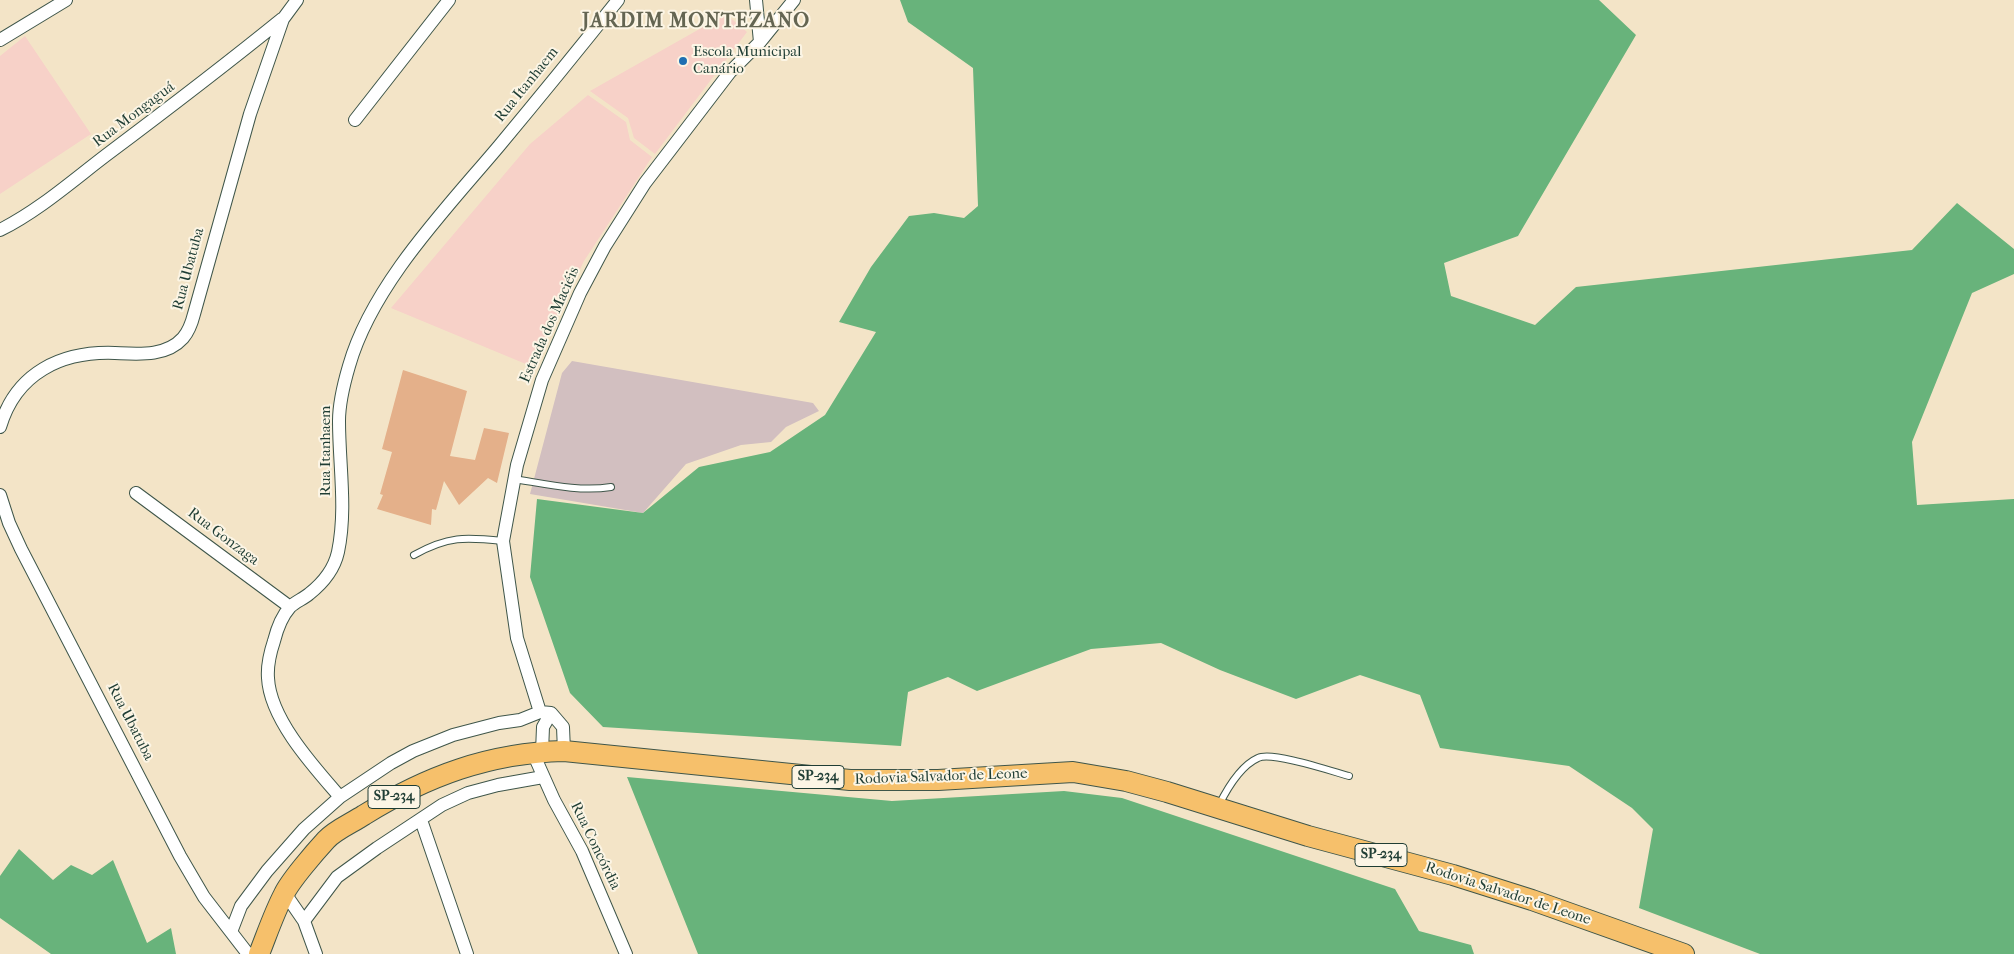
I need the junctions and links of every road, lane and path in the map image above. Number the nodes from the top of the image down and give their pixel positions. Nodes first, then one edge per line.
1 (66, 0) edge
2 (297, 0) edge
3 (449, 0) edge
4 (618, 0) edge
5 (756, 0) edge
6 (794, 0) edge
7 (283, 19) junction
8 (0, 40) edge
9 (760, 42) junction
10 (355, 120) dead end
11 (0, 230) edge
12 (0, 427) edge
13 (514, 479) junction
14 (611, 487) dead end
15 (136, 493) dead end
16 (0, 495) edge
17 (503, 541) junction
18 (414, 555) dead end
19 (290, 607) junction
20 (545, 712) junction
21 (564, 751) junction
22 (537, 753) junction
23 (1349, 776) dead end
24 (544, 777) junction
25 (340, 796) junction
26 (1217, 809) junction
27 (421, 820) junction
28 (284, 892) junction
29 (304, 921) junction
30 (231, 932) junction
31 (248, 954) edge
32 (259, 954) edge
33 (316, 954) edge
34 (467, 954) edge
35 (626, 954) edge
36 (1684, 954) edge

1 - 8 street
2 - 7 street, Rua Ubatuba
3 - 10 street
4 - 19 street, Rua Itanhaem
5 - 9 street
6 - 9 street, Estrada dos Maciéis
7 - 11 street, Rua Mongaguá
7 - 12 street, Rua Ubatuba
9 - 13 street, Estrada dos Maciéis
13 - 14 lane
13 - 17 street, Estrada dos Maciéis
15 - 19 street, Rua Gonzaga
16 - 30 street, Rua Ubatuba
17 - 18 lane
17 - 20 street, Estrada dos Maciéis
19 - 25 street, Rua Itanhaem
20 - 21 street, Estrada dos Maciéis
20 - 22 street
20 - 25 street
21 - 22 main road, Rodovia Salvador de Leone / SP-234
21 - 26 main road, Rodovia Salvador de Leone / SP-234
22 - 24 street, Rua Concórdia
22 - 28 main road, Rodovia Salvador de Leone / SP-234
23 - 26 lane
24 - 27 street
24 - 35 street, Rua Concórdia
25 - 30 street
26 - 36 main road, Rodovia Salvador de Leone / SP-234
27 - 29 street
27 - 34 street
28 - 29 street
28 - 32 main road, Rodovia Salvador de Leone / SP-234
29 - 33 street
30 - 31 street, Rua Ubatuba

